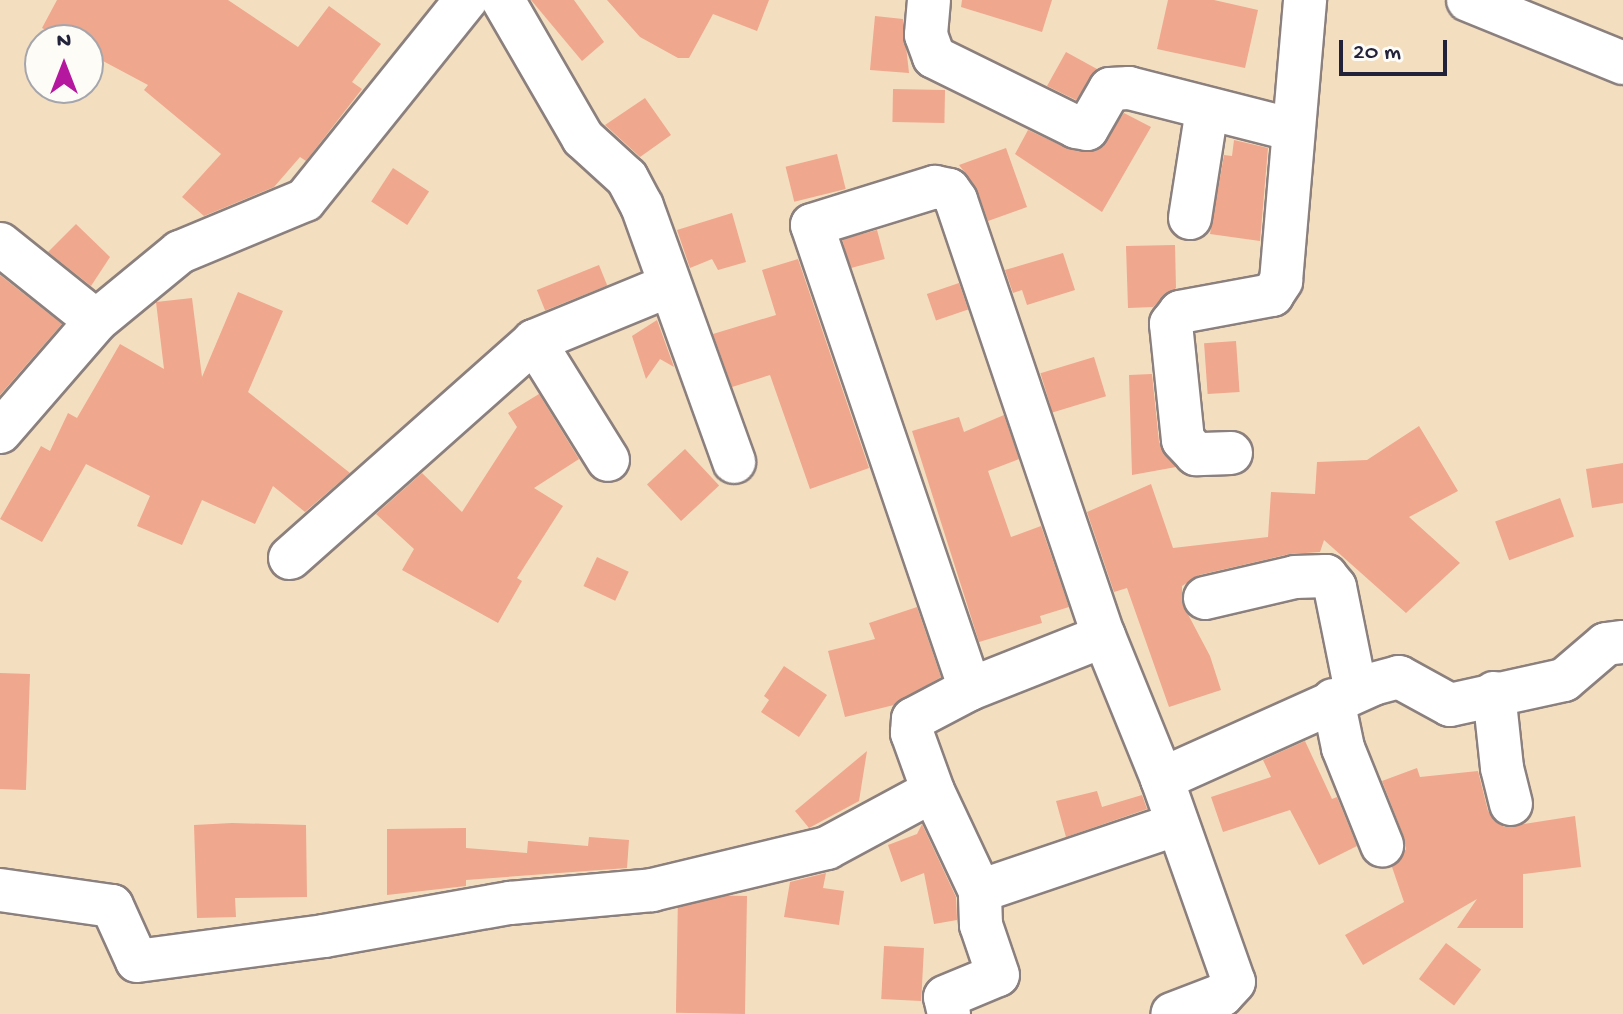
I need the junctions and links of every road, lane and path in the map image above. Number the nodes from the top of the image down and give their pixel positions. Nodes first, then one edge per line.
1 (466, 0) edge
2 (503, 0) edge
3 (929, 0) edge
4 (1305, 0) edge
5 (1468, 0) edge
6 (1623, 63) edge
7 (1207, 110) junction
8 (1290, 129) junction
9 (1190, 218) dead end
10 (0, 244) edge
11 (668, 286) junction
12 (96, 321) junction
13 (534, 341) junction
14 (0, 432) edge
15 (1231, 453) dead end
16 (608, 460) dead end
17 (734, 462) dead end
18 (290, 558) dead end
19 (1205, 598) dead end
20 (1104, 636) junction
21 (1623, 642) edge
22 (970, 689) junction
23 (1494, 693) junction
24 (1345, 695) junction
25 (1162, 779) junction
26 (933, 791) junction
27 (1511, 804) dead end
28 (1175, 825) junction
29 (1382, 845) dead end
30 (0, 890) edge
31 (980, 891) junction
32 (949, 1014) edge
33 (1172, 1014) edge

1 - 12 street
2 - 11 street
3 - 7 street
4 - 8 street
5 - 6 street
7 - 8 street
7 - 9 street
8 - 15 street
10 - 12 street
11 - 13 street
11 - 17 street
12 - 14 street
13 - 16 street
13 - 18 street
19 - 24 street
20 - 22 street
20 - 22 street
20 - 25 street
21 - 23 street
22 - 26 street
23 - 24 street
23 - 27 street
24 - 25 street
24 - 29 street
25 - 28 street
26 - 30 street
26 - 31 street
28 - 31 street
28 - 33 street
31 - 32 street

